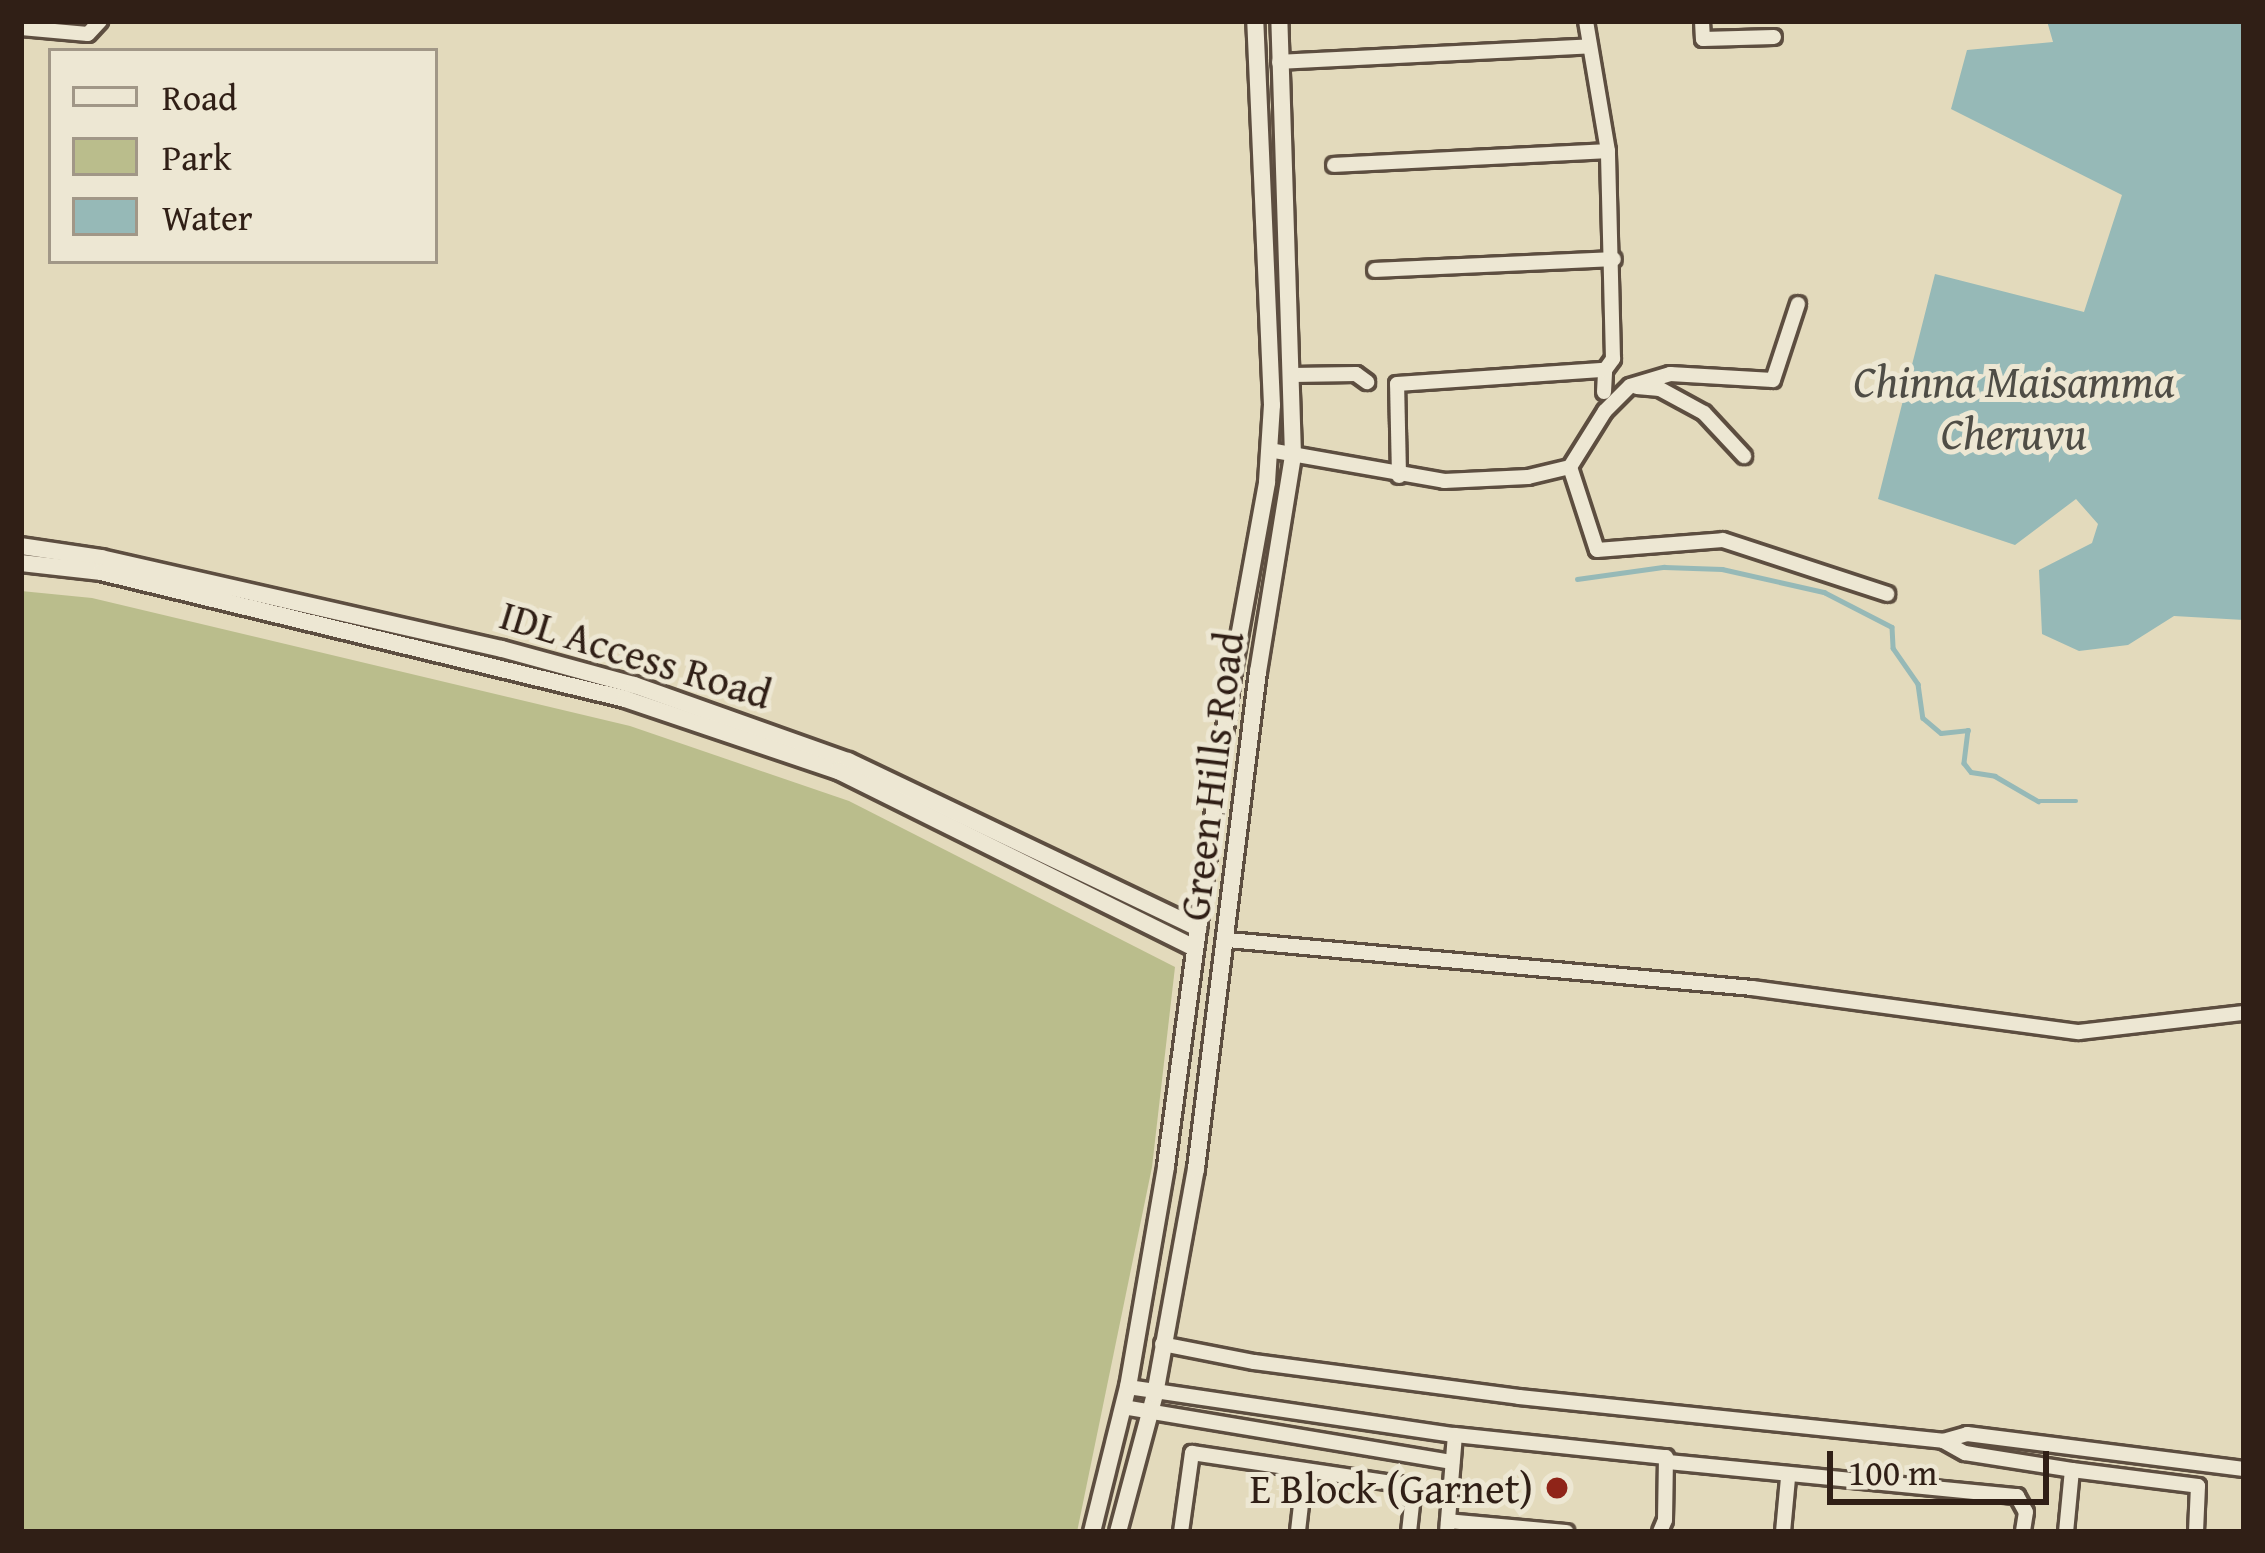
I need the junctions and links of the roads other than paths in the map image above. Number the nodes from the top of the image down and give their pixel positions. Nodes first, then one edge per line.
1 (100, 21) edge
2 (1255, 21) edge
3 (1279, 21) edge
4 (1586, 21) edge
5 (1702, 21) edge
6 (21, 28) edge
7 (1774, 38) dead end
8 (1590, 46) junction
9 (1279, 62) junction
10 (1609, 151) junction
11 (1334, 165) dead end
12 (1614, 259) junction
13 (1375, 270) dead end
14 (1798, 304) dead end
15 (1605, 370) junction
16 (1292, 375) junction
17 (1366, 382) dead end
18 (1630, 386) junction
19 (1604, 392) dead end
20 (1270, 450) junction
21 (1293, 454) junction
22 (1744, 457) dead end
23 (1570, 467) junction
24 (1399, 476) junction
25 (21, 546) edge
26 (21, 563) edge
27 (1887, 594) dead end
28 (928, 804) junction
29 (1198, 928) junction
30 (1228, 940) junction
31 (1196, 948) junction
32 (2244, 1013) edge
33 (1162, 1344) junction
34 (1128, 1387) junction
35 (1155, 1394) junction
36 (1123, 1407) junction
37 (1150, 1415) junction
38 (1316, 1415) junction
39 (1455, 1435) junction
40 (1313, 1439) junction
41 (1943, 1441) junction
42 (1452, 1462) junction
43 (1668, 1462) junction
44 (2244, 1469) edge
45 (1305, 1470) junction
46 (2072, 1470) junction
47 (1788, 1478) junction
48 (1447, 1527) edge
49 (1092, 1532) edge
50 (1118, 1532) edge
51 (1181, 1532) edge
52 (1298, 1532) edge
53 (1409, 1532) edge
54 (1566, 1532) edge
55 (1660, 1532) edge
56 (1783, 1532) edge
57 (2023, 1532) edge
58 (2066, 1532) edge
59 (2196, 1532) edge

1 - 6 street
2 - 20 street, Green Hills Road
3 - 9 street, Green Hills Road
4 - 8 street
5 - 7 street
8 - 9 street
8 - 10 street
9 - 16 street, Green Hills Road
10 - 11 street
10 - 12 street
12 - 13 street
12 - 15 street
14 - 18 street
15 - 19 street
15 - 24 street
16 - 17 street
16 - 21 street, Green Hills Road
18 - 22 street
18 - 23 street
20 - 21 street
20 - 29 street, Green Hills Road
21 - 24 street
21 - 30 street, Green Hills Road
23 - 24 street
23 - 27 street
25 - 28 street, IDL Access Road
26 - 28 street
28 - 29 street, IDL Access Road
28 - 31 street
29 - 31 street, Green Hills Road
30 - 32 street
30 - 33 street, Green Hills Road
31 - 34 street, Green Hills Road
33 - 35 street, Green Hills Road
33 - 41 street
34 - 35 street
34 - 36 street, Green Hills Road
35 - 37 street, Green Hills Road
35 - 38 street
36 - 37 street
36 - 49 street, Green Hills Road
37 - 40 street
37 - 50 street, Green Hills Road
38 - 39 street
38 - 40 street
39 - 42 street
39 - 43 street
40 - 42 street
41 - 44 street
41 - 46 street
42 - 48 street
43 - 47 street
43 - 55 street
45 - 51 street
45 - 52 street
45 - 53 street
46 - 58 street
46 - 59 street
47 - 56 street
47 - 57 street
48 - 54 street

